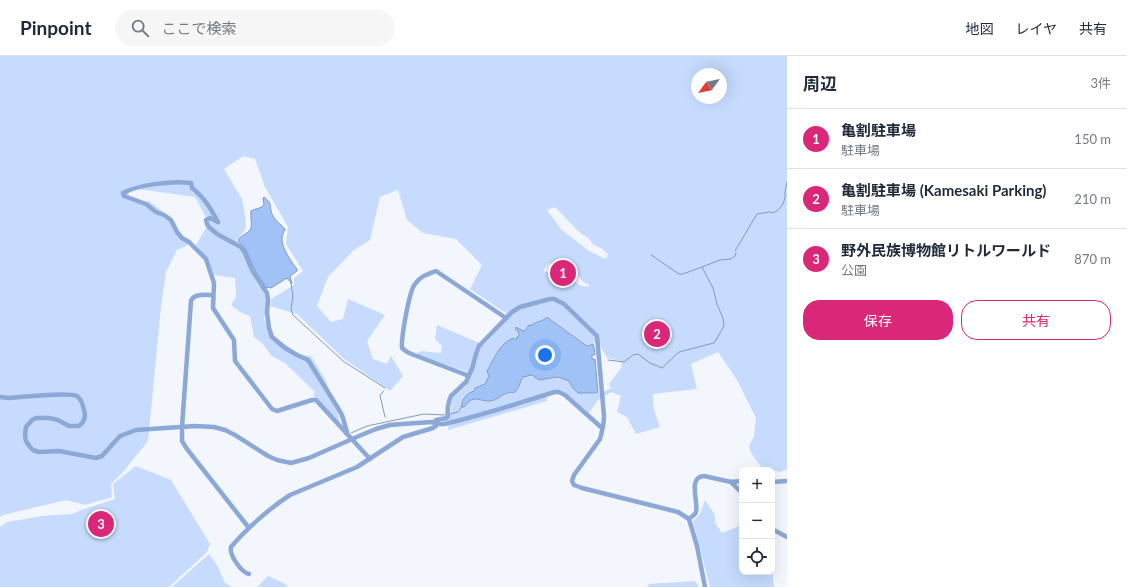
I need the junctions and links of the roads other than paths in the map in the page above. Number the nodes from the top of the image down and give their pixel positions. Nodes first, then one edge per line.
1 (213, 294) junction
2 (506, 318) junction
3 (469, 376) junction
4 (0, 397) edge
5 (436, 423) junction
6 (182, 427) junction
7 (602, 428) junction
8 (346, 434) junction
9 (352, 439) junction
10 (370, 459) junction
11 (739, 481) edge
12 (787, 481) edge
13 (732, 482) junction
14 (775, 482) edge
15 (739, 490) edge
16 (689, 520) junction
17 (249, 528) junction
18 (775, 531) edge
19 (787, 537) edge
20 (249, 574) dead end
21 (705, 587) edge

1 - 6 street
1 - 8 street
1 - 8 street
2 - 3 street
2 - 3 street
2 - 7 street
3 - 5 street
4 - 6 street
5 - 7 street
5 - 9 street
5 - 10 street
6 - 9 street
6 - 17 street
7 - 16 street
8 - 9 street
9 - 10 street
10 - 17 street
11 - 13 street
12 - 14 street
13 - 15 street
13 - 16 street
16 - 21 street
17 - 20 street
18 - 19 street

